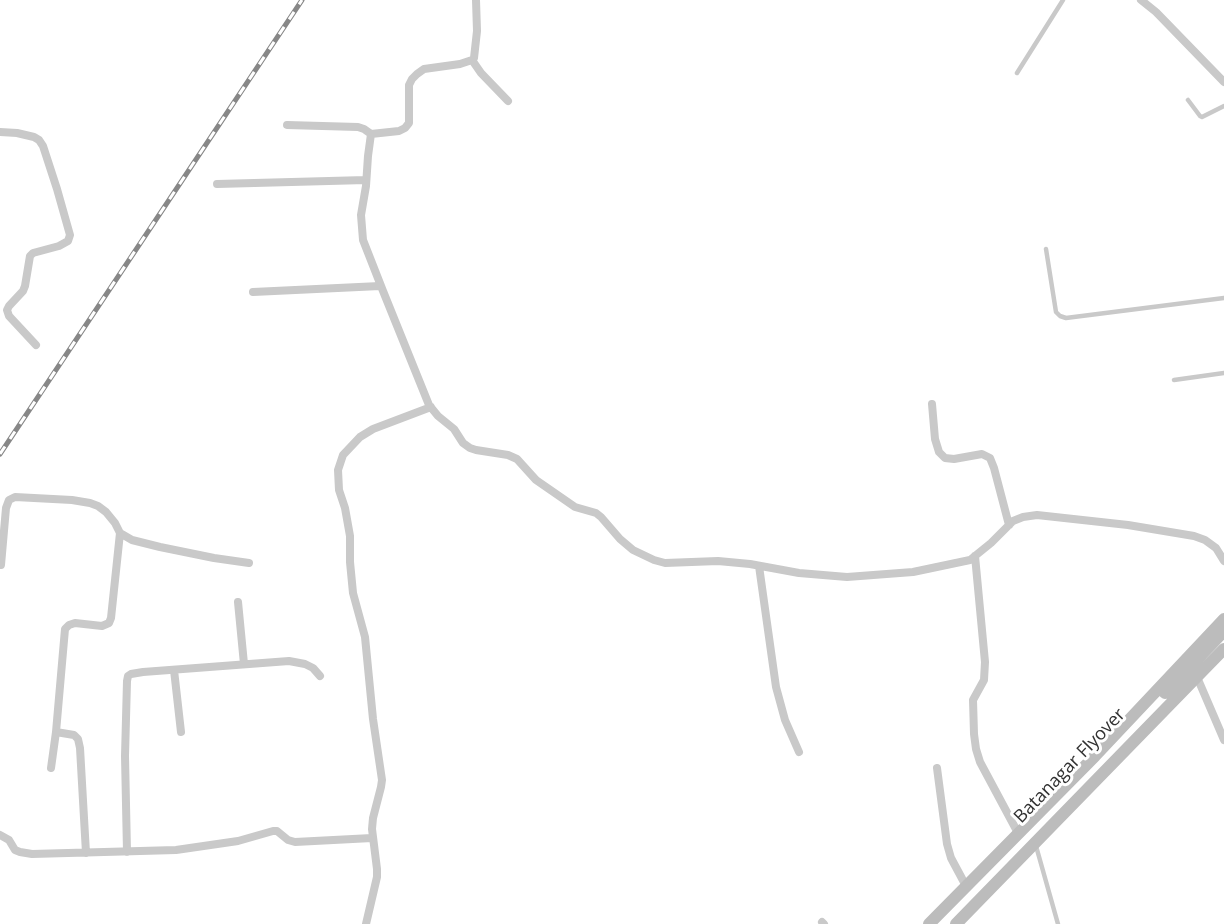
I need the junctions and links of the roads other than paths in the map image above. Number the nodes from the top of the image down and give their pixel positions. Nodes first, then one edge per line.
1 (476, 0) edge
2 (1063, 0) edge
3 (1141, 0) edge
4 (472, 60) junction
5 (1017, 74) dead end
6 (1224, 82) edge
7 (1188, 100) dead end
8 (508, 101) dead end
9 (1224, 105) edge
10 (287, 125) dead end
11 (0, 132) edge
12 (371, 134) junction
13 (366, 180) junction
14 (217, 184) dead end
15 (1046, 249) dead end
16 (381, 286) junction
17 (253, 292) dead end
18 (1224, 298) edge
19 (36, 345) dead end
20 (1224, 373) edge
21 (1174, 380) dead end
22 (932, 404) dead end
23 (431, 407) junction
24 (1009, 525) junction
25 (120, 533) junction
26 (975, 556) junction
27 (1224, 561) edge
28 (249, 563) dead end
29 (1, 565) edge
30 (759, 566) junction
31 (238, 602) dead end
32 (1224, 619) edge
33 (1224, 632) edge
34 (1224, 649) edge
35 (244, 664) junction
36 (174, 670) junction
37 (320, 676) dead end
38 (1197, 677) junction
39 (56, 732) junction
40 (181, 732) dead end
41 (1224, 740) edge
42 (799, 752) dead end
43 (51, 768) dead end
44 (937, 768) dead end
45 (1018, 833) junction
46 (0, 836) edge
47 (372, 837) junction
48 (1035, 843) junction
49 (127, 852) junction
50 (86, 853) junction
51 (966, 886) junction
52 (366, 924) edge
53 (929, 924) edge
54 (940, 924) edge
55 (956, 924) edge
56 (1058, 924) edge

1 - 4 street
2 - 5 lane
3 - 6 street
4 - 8 street
4 - 12 street
7 - 9 lane
10 - 12 street
11 - 19 street
12 - 13 street
13 - 14 street
13 - 16 street
15 - 18 lane
16 - 17 street
16 - 23 street
20 - 21 lane
22 - 24 street
23 - 30 street
23 - 47 street
24 - 26 street
24 - 27 street
25 - 28 street
25 - 29 street
25 - 39 street
26 - 30 street
26 - 45 street
30 - 42 street
31 - 35 street
32 - 45 street
33 - 54 street, Batanagar Flyover
34 - 38 street
35 - 36 street
35 - 37 street
36 - 40 street
36 - 49 street
38 - 41 street
38 - 48 street
39 - 43 street
39 - 50 street
44 - 51 street
45 - 51 street
46 - 50 street
47 - 49 street
47 - 52 street
48 - 55 street
48 - 56 lane
49 - 50 street
51 - 53 street

